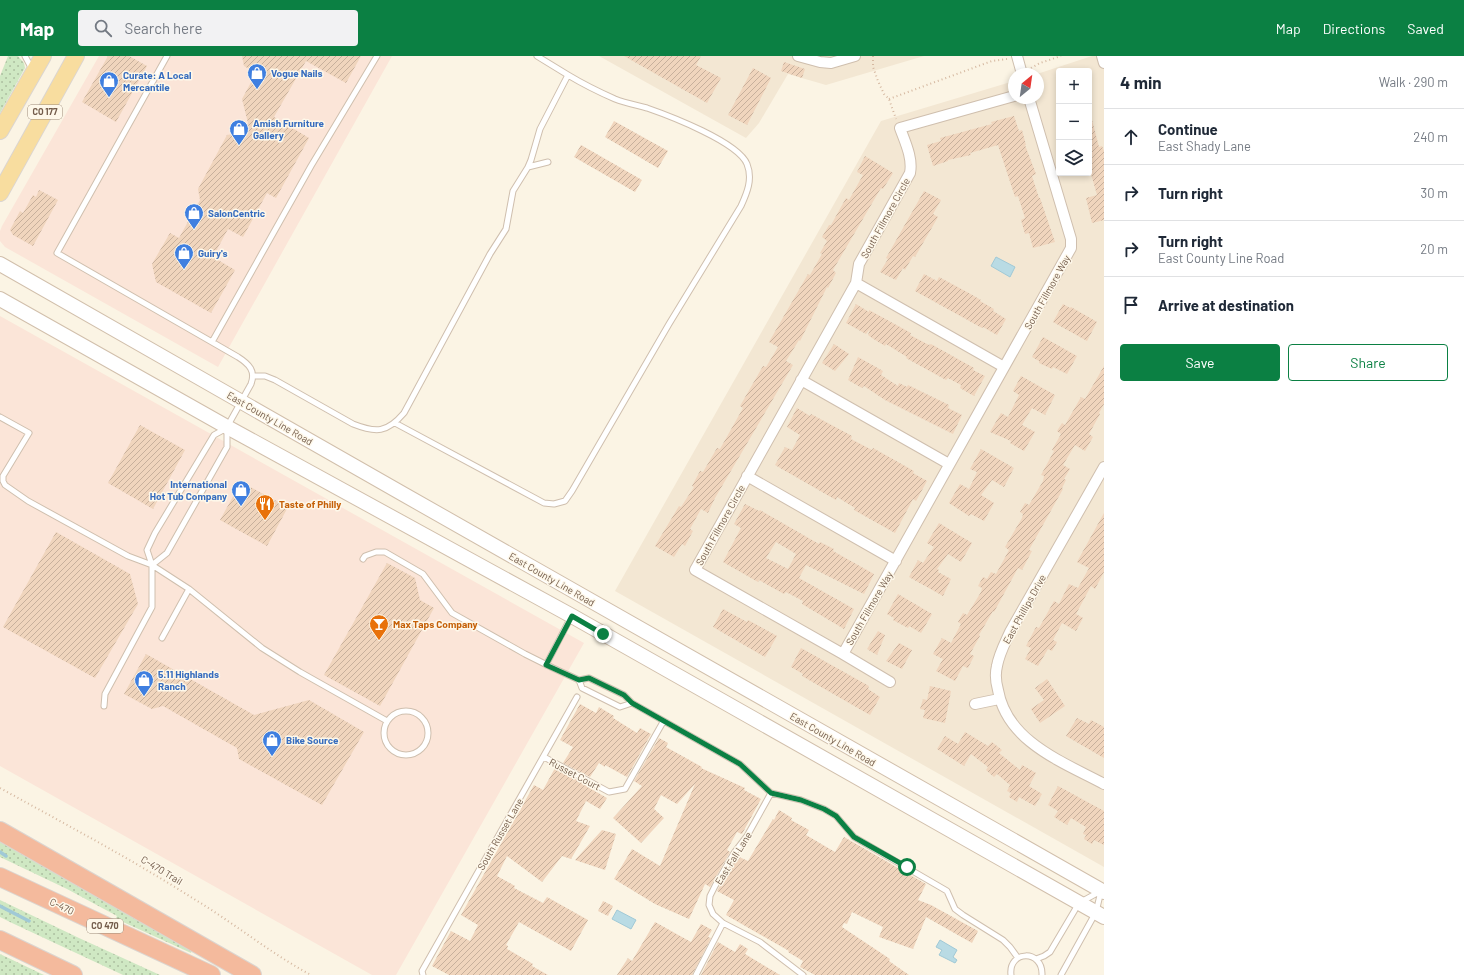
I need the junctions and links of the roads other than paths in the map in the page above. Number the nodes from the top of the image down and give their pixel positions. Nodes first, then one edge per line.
1 (25, 56) edge
2 (43, 56) edge
3 (76, 56) edge
4 (168, 56) edge
5 (377, 56) edge
6 (537, 56) edge
7 (798, 56) edge
8 (855, 56) edge
9 (1017, 56) edge
10 (1102, 56) edge
11 (1104, 63) edge
12 (1021, 68) edge
13 (33, 73) junction
14 (568, 75) junction
15 (1008, 98) edge
16 (1032, 104) edge
17 (0, 131) edge
18 (548, 162) dead end
19 (528, 167) junction
20 (0, 193) edge
21 (0, 264) edge
22 (856, 283) junction
23 (0, 299) edge
24 (212, 342) junction
25 (1004, 367) junction
26 (253, 376) junction
27 (801, 380) junction
28 (242, 401) junction
29 (0, 416) edge
30 (395, 423) junction
31 (227, 427) junction
32 (949, 464) junction
33 (1104, 467) edge
34 (747, 476) junction
35 (822, 520) joint
36 (362, 559) dead end
37 (896, 561) junction
38 (152, 565) junction
39 (189, 589) junction
40 (572, 616) junction
41 (782, 620) joint
42 (162, 638) dead end
43 (843, 654) junction
44 (546, 665) junction
45 (579, 680) junction
46 (890, 682) dead end
47 (577, 697) dead end
48 (999, 699) junction
49 (632, 703) junction
50 (975, 704) dead end
51 (104, 706) dead end
52 (387, 721) junction
53 (663, 722) junction
54 (544, 757) junction
55 (1104, 784) edge
56 (771, 793) junction
57 (0, 831) edge
58 (0, 877) edge
59 (1103, 891) edge
60 (1079, 903) junction
61 (1100, 915) edge
62 (723, 923) junction
63 (0, 940) edge
64 (1018, 958) junction
65 (1036, 958) junction
66 (423, 973) edge
67 (73, 975) edge
68 (211, 975) edge
69 (252, 975) edge
70 (696, 975) edge
71 (803, 975) edge
72 (1011, 975) edge
73 (1042, 975) edge
74 (1061, 975) edge

1 - 13 lane
2 - 13 main road, CO 177
3 - 20 main road, CO 177
4 - 24 lane
5 - 24 lane
6 - 14 lane
7 - 8 street
9 - 12 street
10 - 11 street
13 - 17 main road, CO 177
14 - 19 lane
14 - 30 lane
15 - 22 street, South Fillmore Circle
16 - 25 street, South Fillmore Way
18 - 19 lane
19 - 30 lane
21 - 28 main road, East County Line Road
22 - 25 street
22 - 27 street, South Fillmore Circle
23 - 31 main road
24 - 26 lane
25 - 32 street, South Fillmore Way
26 - 28 lane
26 - 30 lane
27 - 32 street
27 - 34 street, South Fillmore Circle
28 - 31 lane
28 - 59 main road, East County Line Road
29 - 38 lane
31 - 38 lane
31 - 38 lane
31 - 40 main road
32 - 37 street, South Fillmore Way
33 - 48 street, East Phillips Drive
34 - 35 street, South Fillmore Circle
34 - 41 street, South Fillmore Circle
35 - 37 street, South Fillmore Way
36 - 44 lane
37 - 43 street, South Fillmore Way
38 - 39 lane
38 - 51 lane
39 - 42 lane
39 - 52 lane
40 - 44 lane
40 - 60 main road
41 - 43 street, South Fillmore Way
43 - 46 street, South Fillmore Way
44 - 45 lane
45 - 49 lane
45 - 49 lane
47 - 54 lane, South Russet Lane
48 - 50 street
48 - 55 street, East Phillips Drive
49 - 53 lane
52 - 52 lane
53 - 54 lane, Russet Court
53 - 56 lane
54 - 66 lane, South Russet Lane
56 - 62 lane, East Fall Lane
56 - 64 lane
57 - 69 highway
58 - 68 highway, C-470 / CO 470
59 - 60 lane
59 - 61 lane
60 - 61 main road
60 - 65 lane
61 - 74 lane
62 - 70 lane
62 - 71 lane, East Fall Lane
63 - 67 highway
64 - 65 lane
64 - 72 lane
65 - 73 lane

